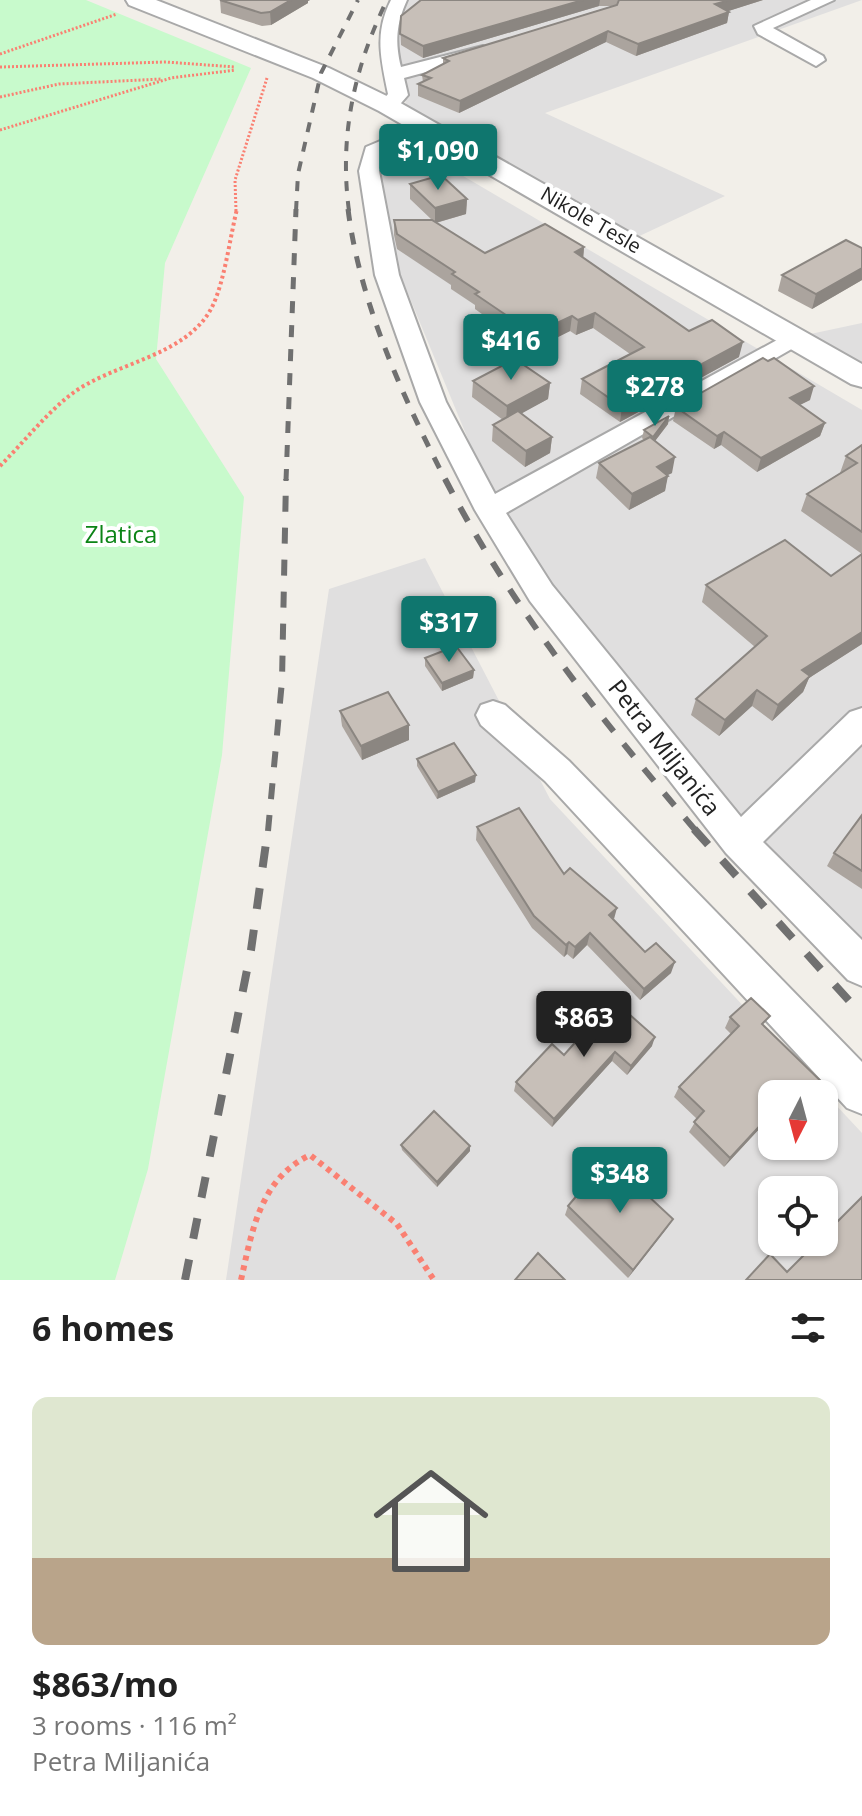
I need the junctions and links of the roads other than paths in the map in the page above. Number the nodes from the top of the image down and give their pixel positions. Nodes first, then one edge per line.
1 (399, 0) edge
2 (826, 0) edge
3 (137, 3) edge
4 (499, 46) edge
5 (816, 60) dead end
6 (394, 75) junction
7 (388, 106) junction
8 (416, 132) dead end
9 (797, 339) junction
10 (862, 377) edge
11 (489, 510) junction
12 (493, 715) dead end
13 (862, 722) edge
14 (739, 842) junction
15 (862, 967) edge
16 (862, 1093) edge

1 - 6 street
2 - 5 street
3 - 7 street, Nikole Tesle
4 - 6 street
6 - 7 street
7 - 9 street, Nikole Tesle
8 - 11 street, Petra Miljanića
9 - 10 street, Nikole Tesle
9 - 11 street
11 - 14 street, Petra Miljanića
12 - 16 street
13 - 14 street
14 - 15 street, Petra Miljanića

